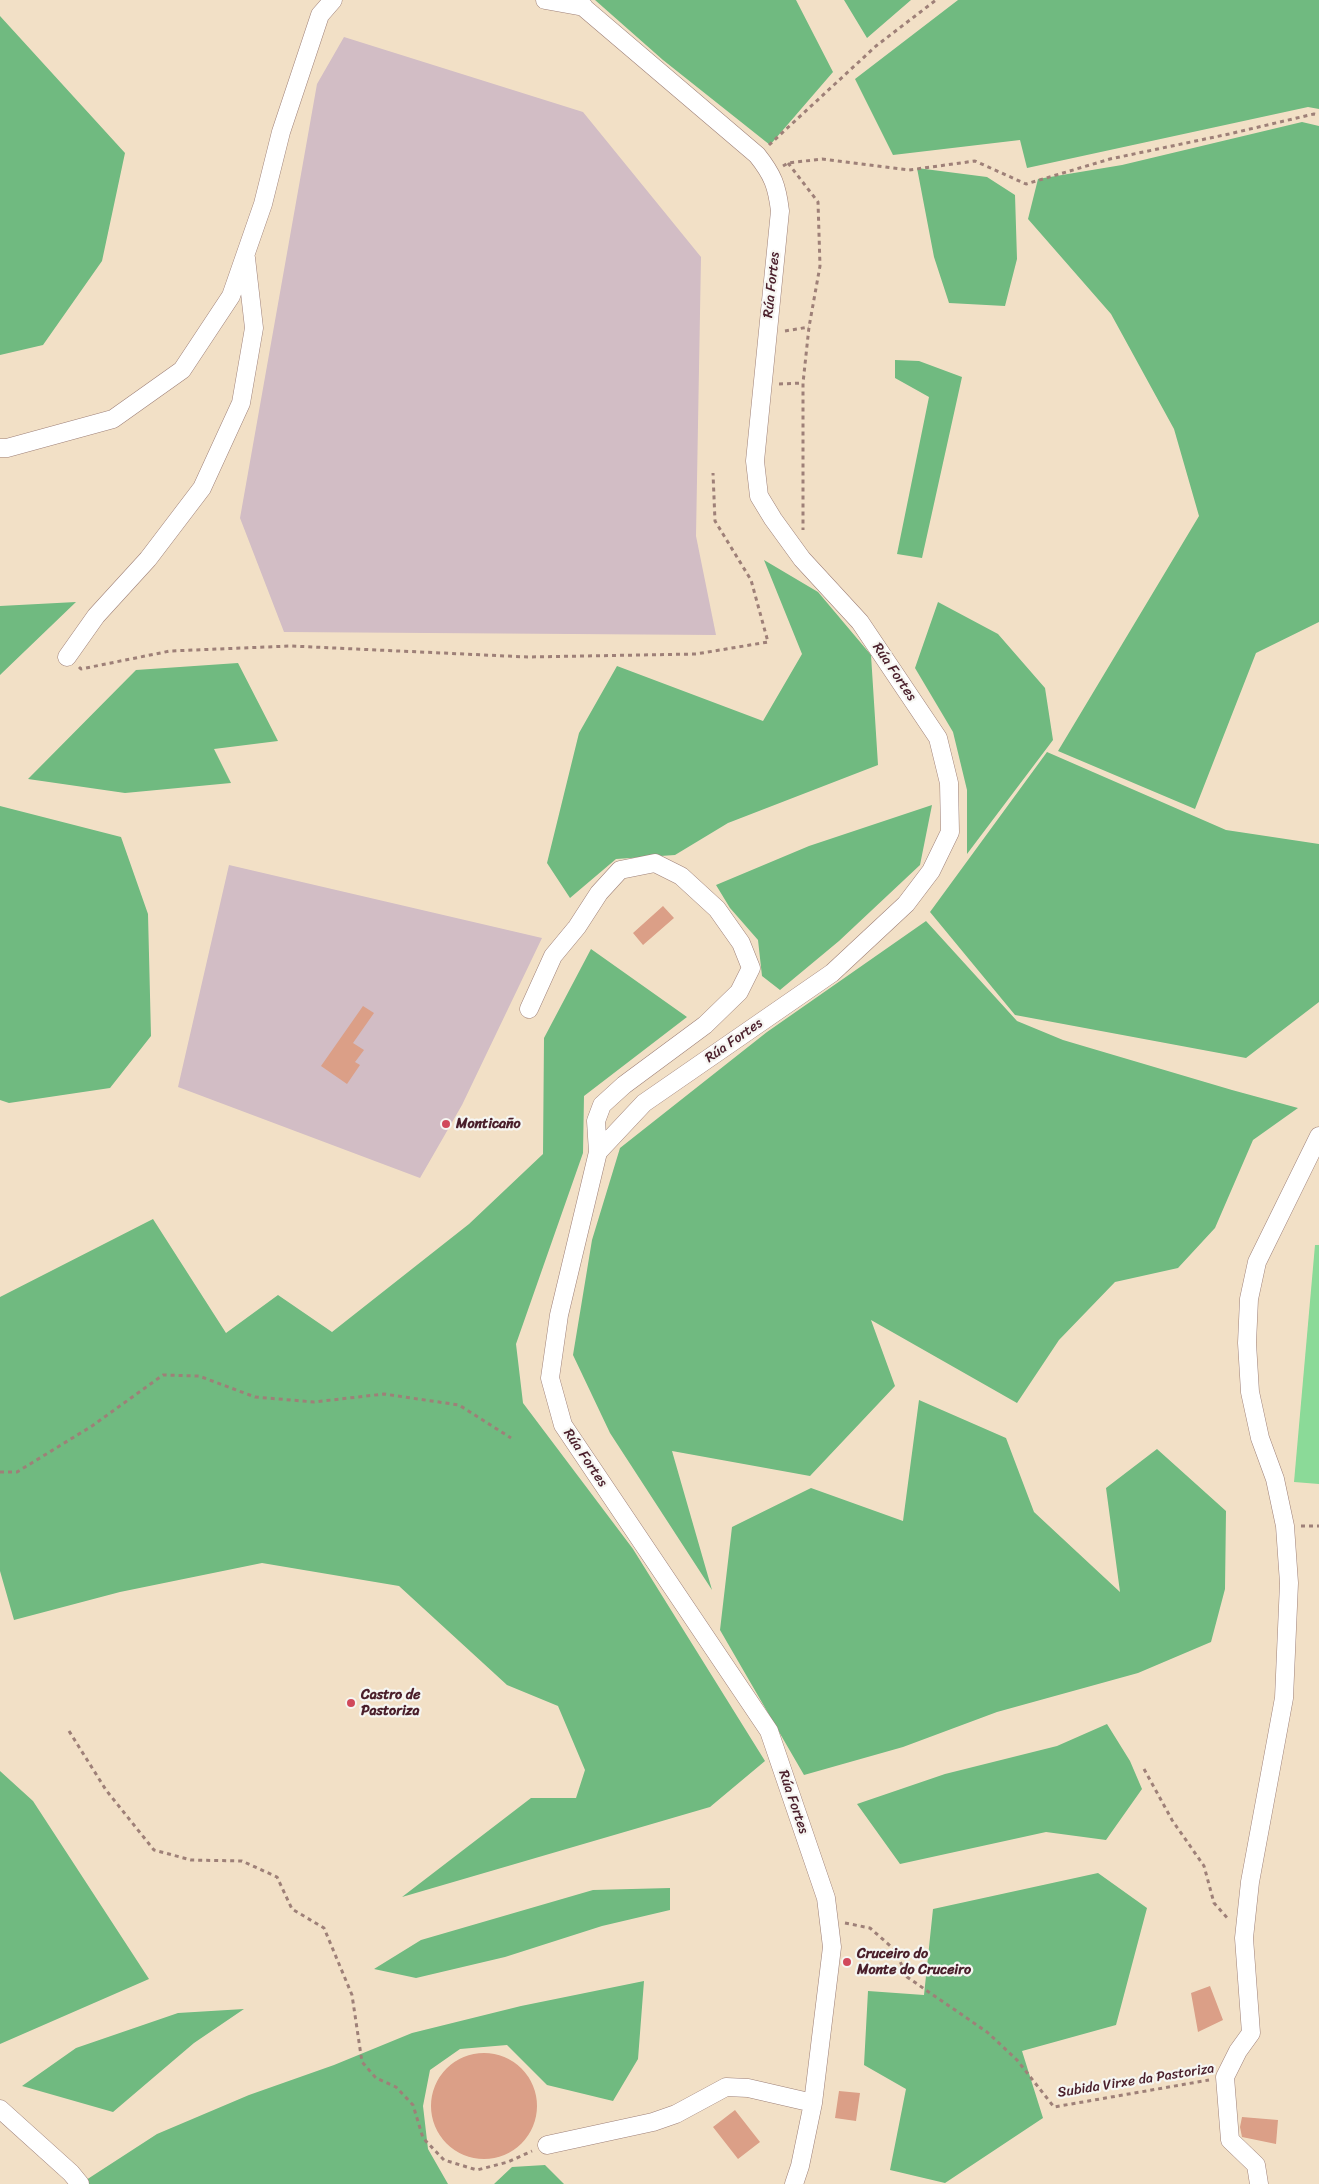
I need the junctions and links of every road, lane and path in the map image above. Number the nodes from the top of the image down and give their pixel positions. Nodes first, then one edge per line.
1 (333, 0) edge
2 (545, 0) edge
3 (936, 0) edge
4 (579, 4) edge
5 (1319, 115) edge
6 (757, 155) junction
7 (788, 163) junction
8 (772, 172) junction
9 (246, 254) junction
10 (809, 327) junction
11 (766, 334) junction
12 (803, 383) junction
13 (762, 384) junction
14 (0, 448) edge
15 (713, 473) dead end
16 (802, 558) junction
17 (67, 657) joint
18 (529, 1009) dead end
19 (1319, 1136) edge
20 (598, 1152) junction
21 (511, 1438) dead end
22 (0, 1472) edge
23 (69, 1730) dead end
24 (1144, 1769) dead end
25 (828, 1918) junction
26 (1244, 1938) junction
27 (1225, 2077) junction
28 (813, 2103) junction
29 (0, 2110) edge
30 (547, 2145) joint
31 (80, 2184) edge
32 (794, 2184) edge
33 (1259, 2184) edge

1 - 9 street
2 - 4 street
3 - 6 path
4 - 6 street, Rúa Fortes
5 - 7 path
6 - 8 street, Rúa Fortes
7 - 8 path
7 - 10 path
8 - 11 street, Rúa Fortes
9 - 14 street
9 - 17 street
10 - 11 path
10 - 12 path
11 - 13 street, Rúa Fortes
12 - 13 path
12 - 16 path
13 - 16 street, Rúa Fortes
15 - 17 path
16 - 20 street, Rúa Fortes
18 - 20 street
19 - 26 street
20 - 25 street, Rúa Fortes
21 - 22 path
23 - 30 path
24 - 26 path
25 - 27 path, Subida Virxe da Pastoriza
25 - 28 street, Rúa Fortes
26 - 27 street
27 - 33 street
28 - 30 street
28 - 32 street, Rúa Fortes
29 - 31 street

